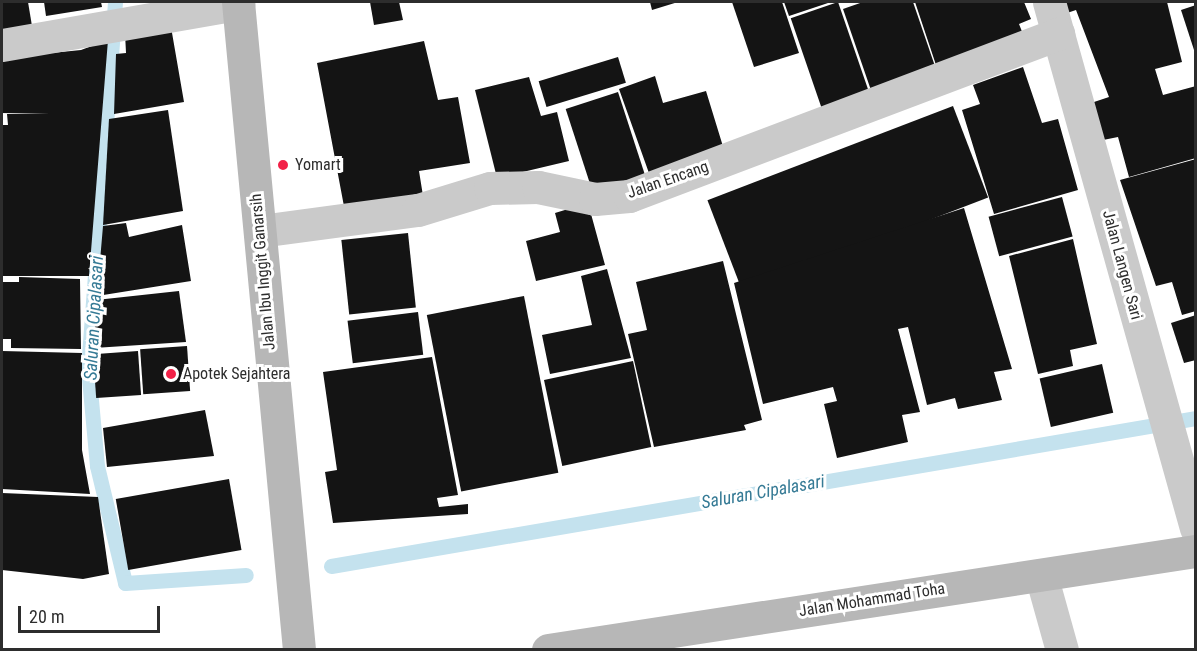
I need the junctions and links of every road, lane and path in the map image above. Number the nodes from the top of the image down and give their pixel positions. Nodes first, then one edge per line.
1 (1049, 2) edge
2 (238, 3) edge
3 (1058, 34) junction
4 (2, 45) edge
5 (260, 231) junction
6 (1196, 528) edge
7 (1196, 551) edge
8 (1041, 574) junction
9 (299, 650) edge
10 (548, 650) edge
11 (1062, 650) edge

1 - 3 street, Jalan Langen Sari
2 - 4 street
2 - 5 main road, Jalan Ibu Inggit Ganarsih
3 - 5 street, Jalan Encang
3 - 6 street, Jalan Langen Sari
5 - 9 main road, Jalan Ibu Inggit Ganarsih
7 - 8 main road, Jalan Mohammad Toha
8 - 10 main road, Jalan Mohammad Toha
8 - 11 street

